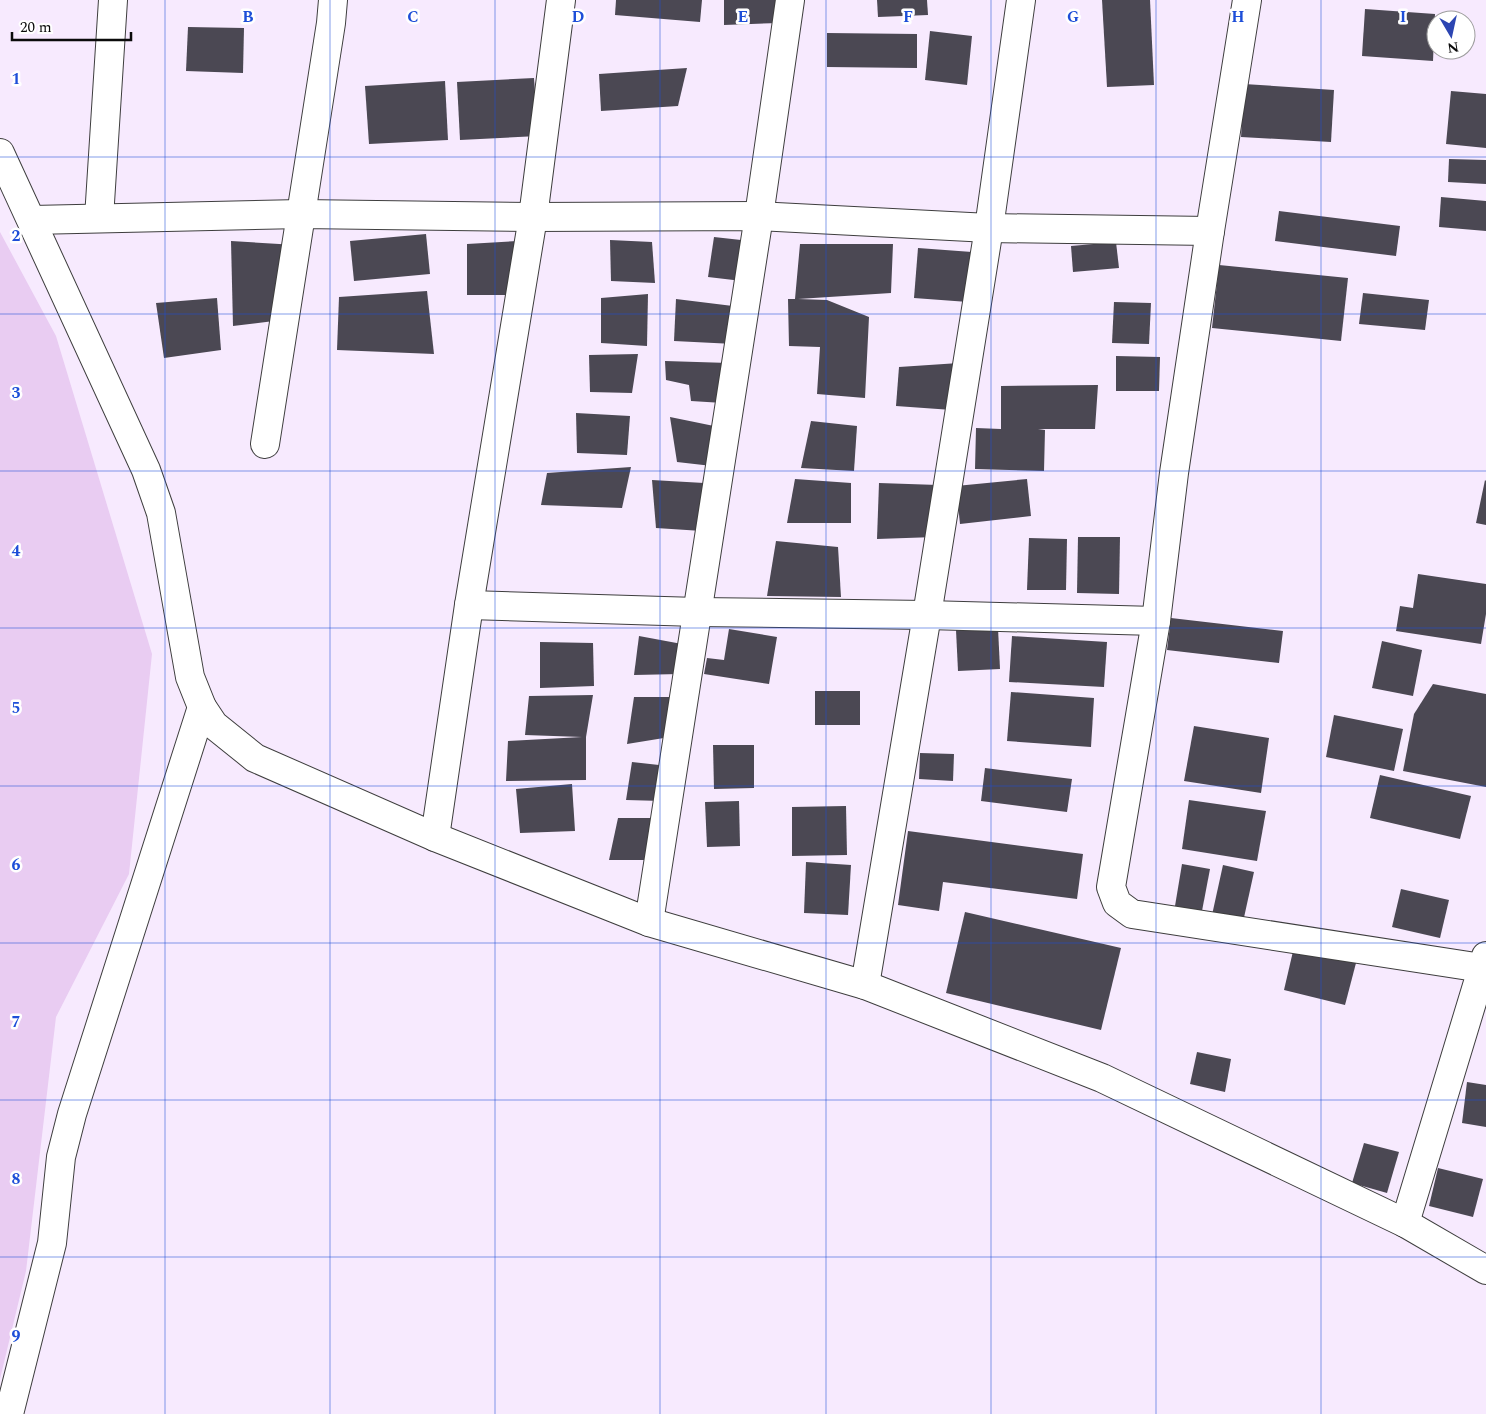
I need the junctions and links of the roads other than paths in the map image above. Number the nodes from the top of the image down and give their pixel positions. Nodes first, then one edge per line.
1 (113, 0) edge
2 (334, 0) edge
3 (561, 0) edge
4 (790, 0) edge
5 (1021, 0) edge
6 (1247, 0) edge
7 (0, 153) edge
8 (301, 214) junction
9 (759, 216) junction
10 (99, 218) junction
11 (533, 218) junction
12 (32, 220) junction
13 (989, 228) junction
14 (1210, 231) junction
15 (265, 444) dead end
16 (469, 605) junction
17 (697, 612) junction
18 (927, 615) junction
19 (1156, 621) junction
20 (202, 707) junction
21 (435, 837) junction
22 (649, 922) junction
23 (1484, 962) edge
24 (865, 986) junction
25 (1406, 1223) junction
26 (1486, 1270) edge
27 (9, 1414) edge

1 - 10 street
2 - 8 street
3 - 11 street
4 - 9 street
5 - 13 street
6 - 14 street
7 - 12 street
8 - 10 street
8 - 11 street
8 - 15 street
9 - 11 street
9 - 13 street
9 - 17 street
10 - 12 street
11 - 16 street
12 - 20 street
13 - 14 street
13 - 18 street
14 - 19 street
16 - 17 street
16 - 21 street
17 - 18 street
17 - 22 street
18 - 19 street
18 - 24 street
19 - 23 street
20 - 21 street
20 - 27 street
21 - 22 street
22 - 24 street
23 - 25 street
24 - 25 street
25 - 26 street

